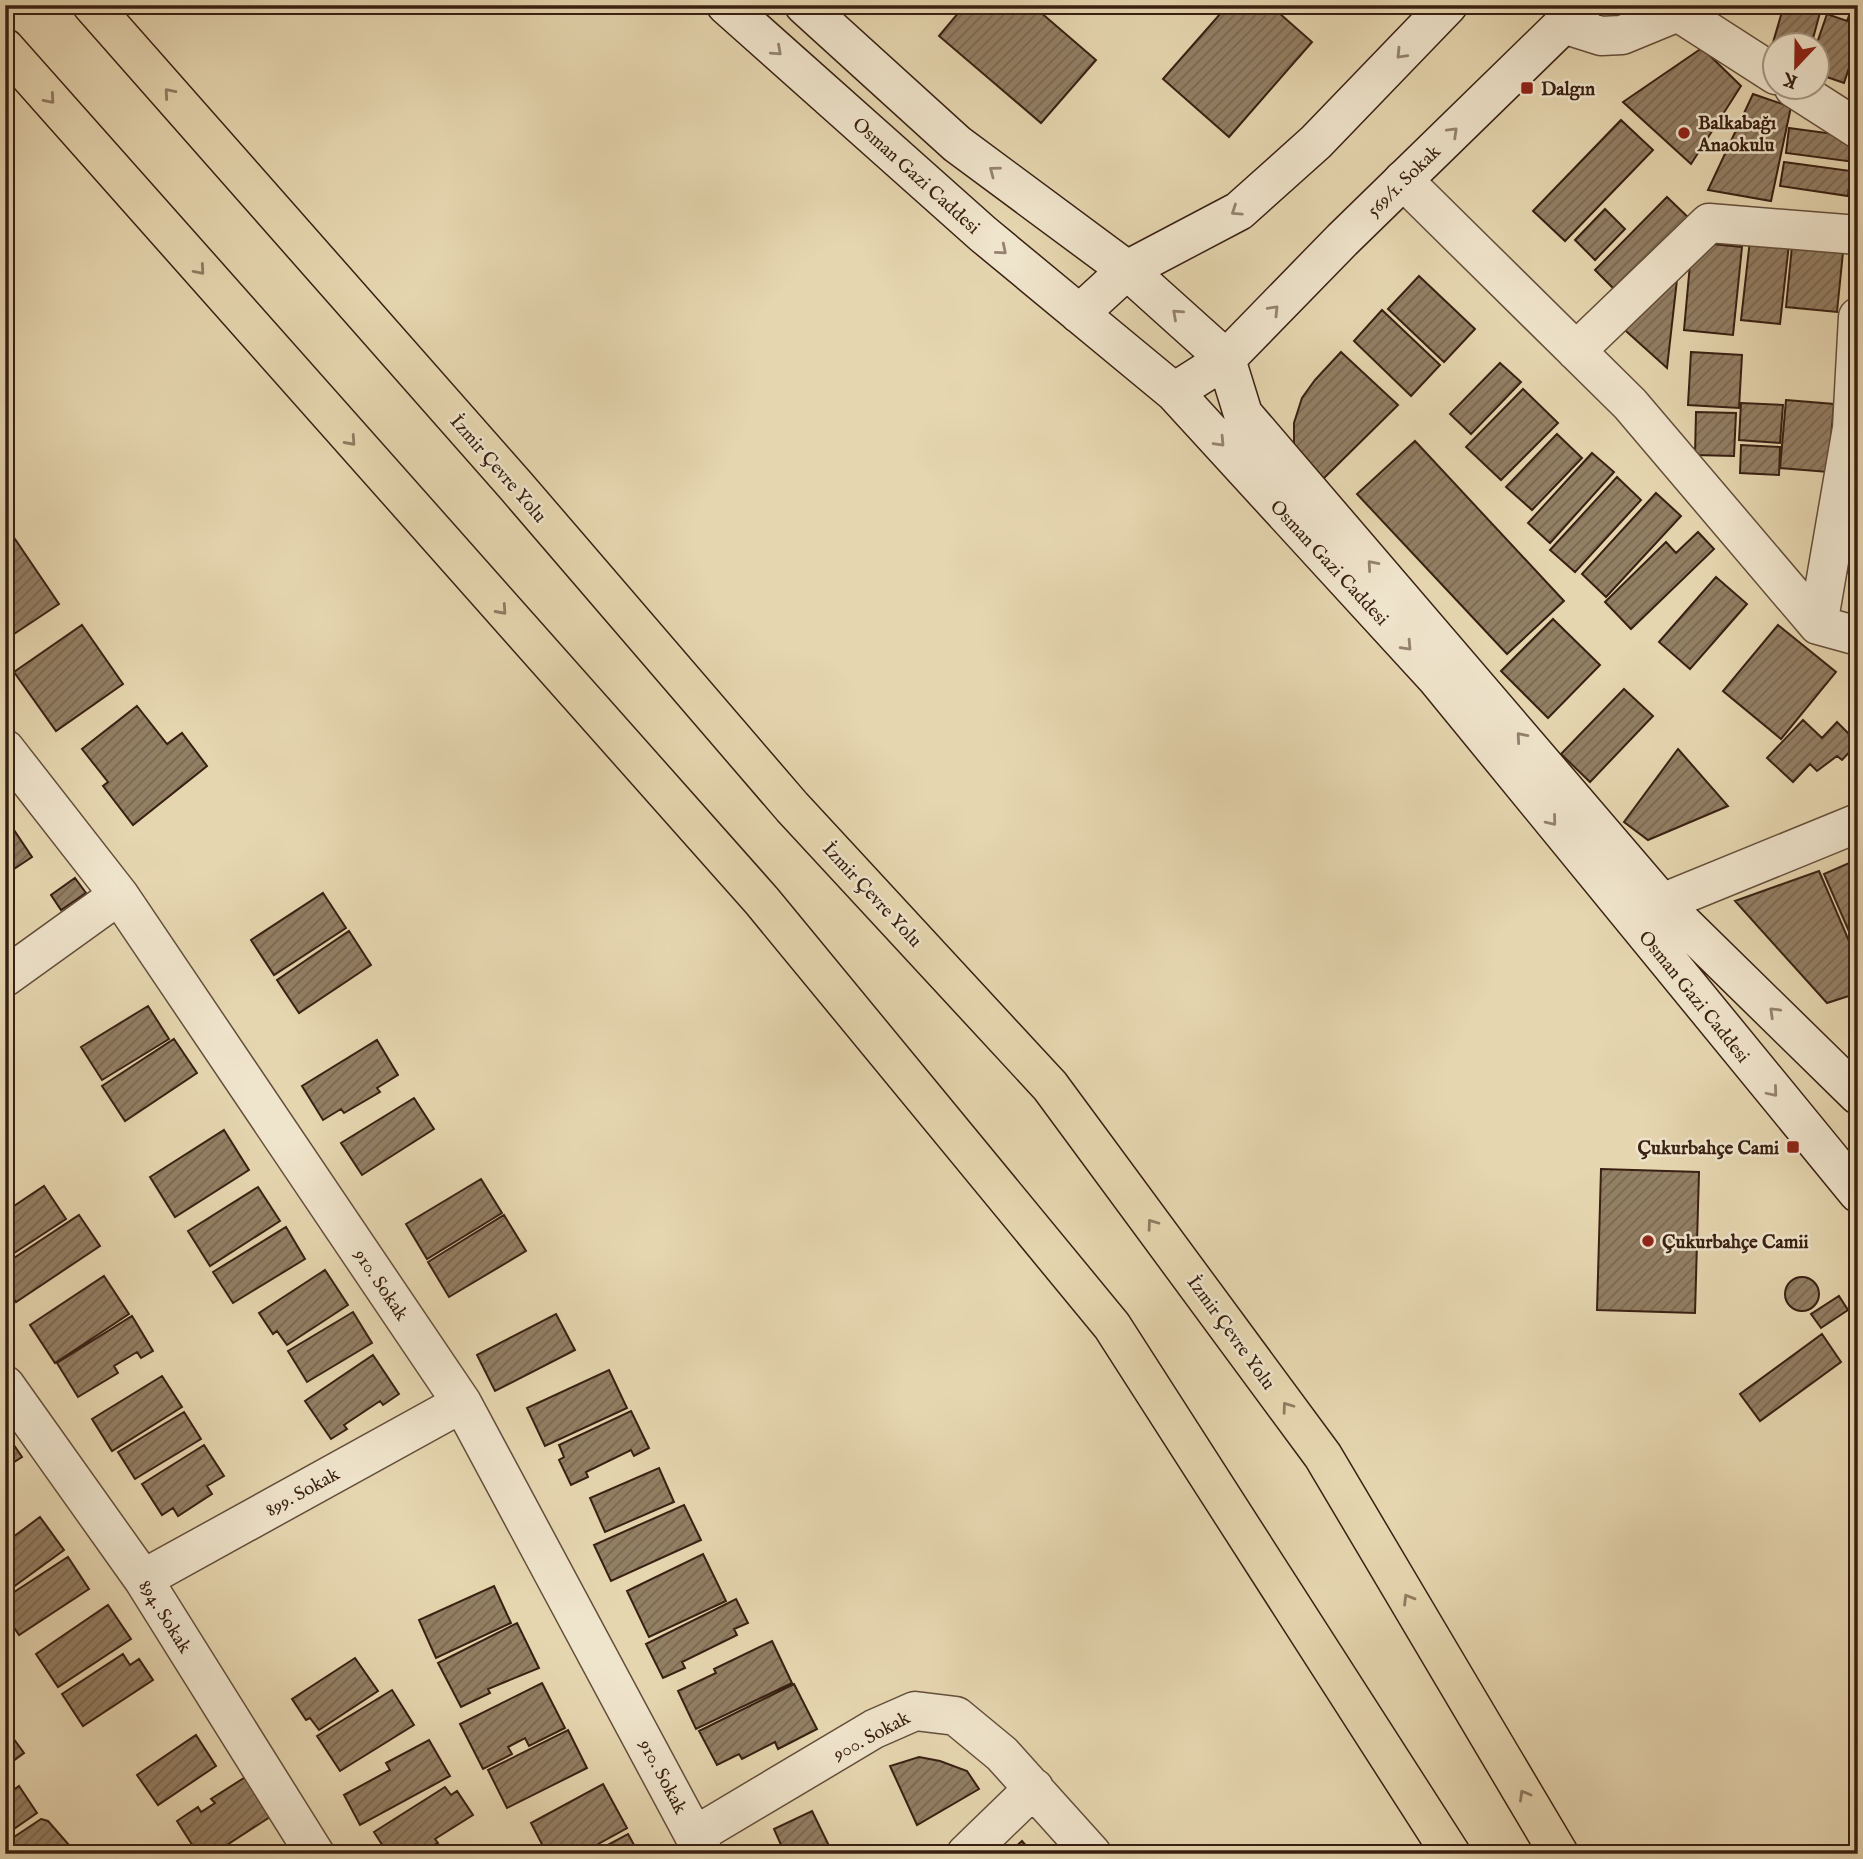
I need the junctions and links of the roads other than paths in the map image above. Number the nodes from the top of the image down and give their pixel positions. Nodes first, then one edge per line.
1 (92, 5) edge
2 (726, 5) edge
3 (804, 5) edge
4 (1448, 5) edge
5 (1681, 9) edge
6 (1573, 15) edge
7 (5, 48) edge
8 (1762, 65) edge
9 (1816, 102) edge
10 (1858, 129) edge
11 (1403, 180) junction
12 (1858, 234) edge
13 (1127, 270) junction
14 (1079, 314) junction
15 (1858, 317) edge
16 (1576, 351) junction
17 (1226, 359) junction
18 (1174, 392) junction
19 (1855, 429) edge
20 (1818, 625) junction
21 (1858, 636) edge
22 (5, 749) edge
23 (1858, 823) edge
24 (119, 895) junction
25 (1662, 903) junction
26 (5, 977) edge
27 (1809, 1047) junction
28 (1858, 1071) edge
29 (1858, 1095) edge
30 (1823, 1152) junction
31 (1858, 1167) edge
32 (1858, 1193) edge
33 (5, 1385) edge
34 (462, 1403) junction
35 (143, 1579) junction
36 (1034, 1788) junction
37 (700, 1844) edge
38 (315, 1854) edge
39 (966, 1854) edge
40 (1093, 1854) edge
41 (1451, 1854) edge
42 (1559, 1854) edge

42 -> 1 highway, İzmir Çevre Yolu
2 -> 14 street, Osman Gazi Caddesi
13 -> 3 street
4 -> 13 street
5 - 6 street
5 - 8 street
11 -> 6 street, 569/1. Sokak
7 -> 41 highway
9 - 10 street
11 - 16 street
17 -> 11 street, 569/1. Sokak
12 - 16 street
13 - 14 street
17 -> 13 street
14 - 18 street, Osman Gazi Caddesi
15 - 19 street
16 - 20 street
17 - 18 street, 569/1. Sokak
25 -> 17 street, Osman Gazi Caddesi
18 -> 30 street, Osman Gazi Caddesi
19 - 20 street
20 - 21 street
22 - 24 street, 910. Sokak
23 - 25 street
24 - 26 street
24 - 34 street, 910. Sokak
27 -> 25 street, Osman Gazi Caddesi
27 - 28 street
27 - 29 street, Osman Gazi Caddesi
30 - 31 street
30 - 32 street, Osman Gazi Caddesi
33 - 35 street, 894. Sokak
34 - 35 street, 899. Sokak
34 - 37 street, 910. Sokak
35 - 38 street, 894. Sokak
36 - 37 street, 900. Sokak
36 - 39 street
36 - 40 street, 900. Sokak

